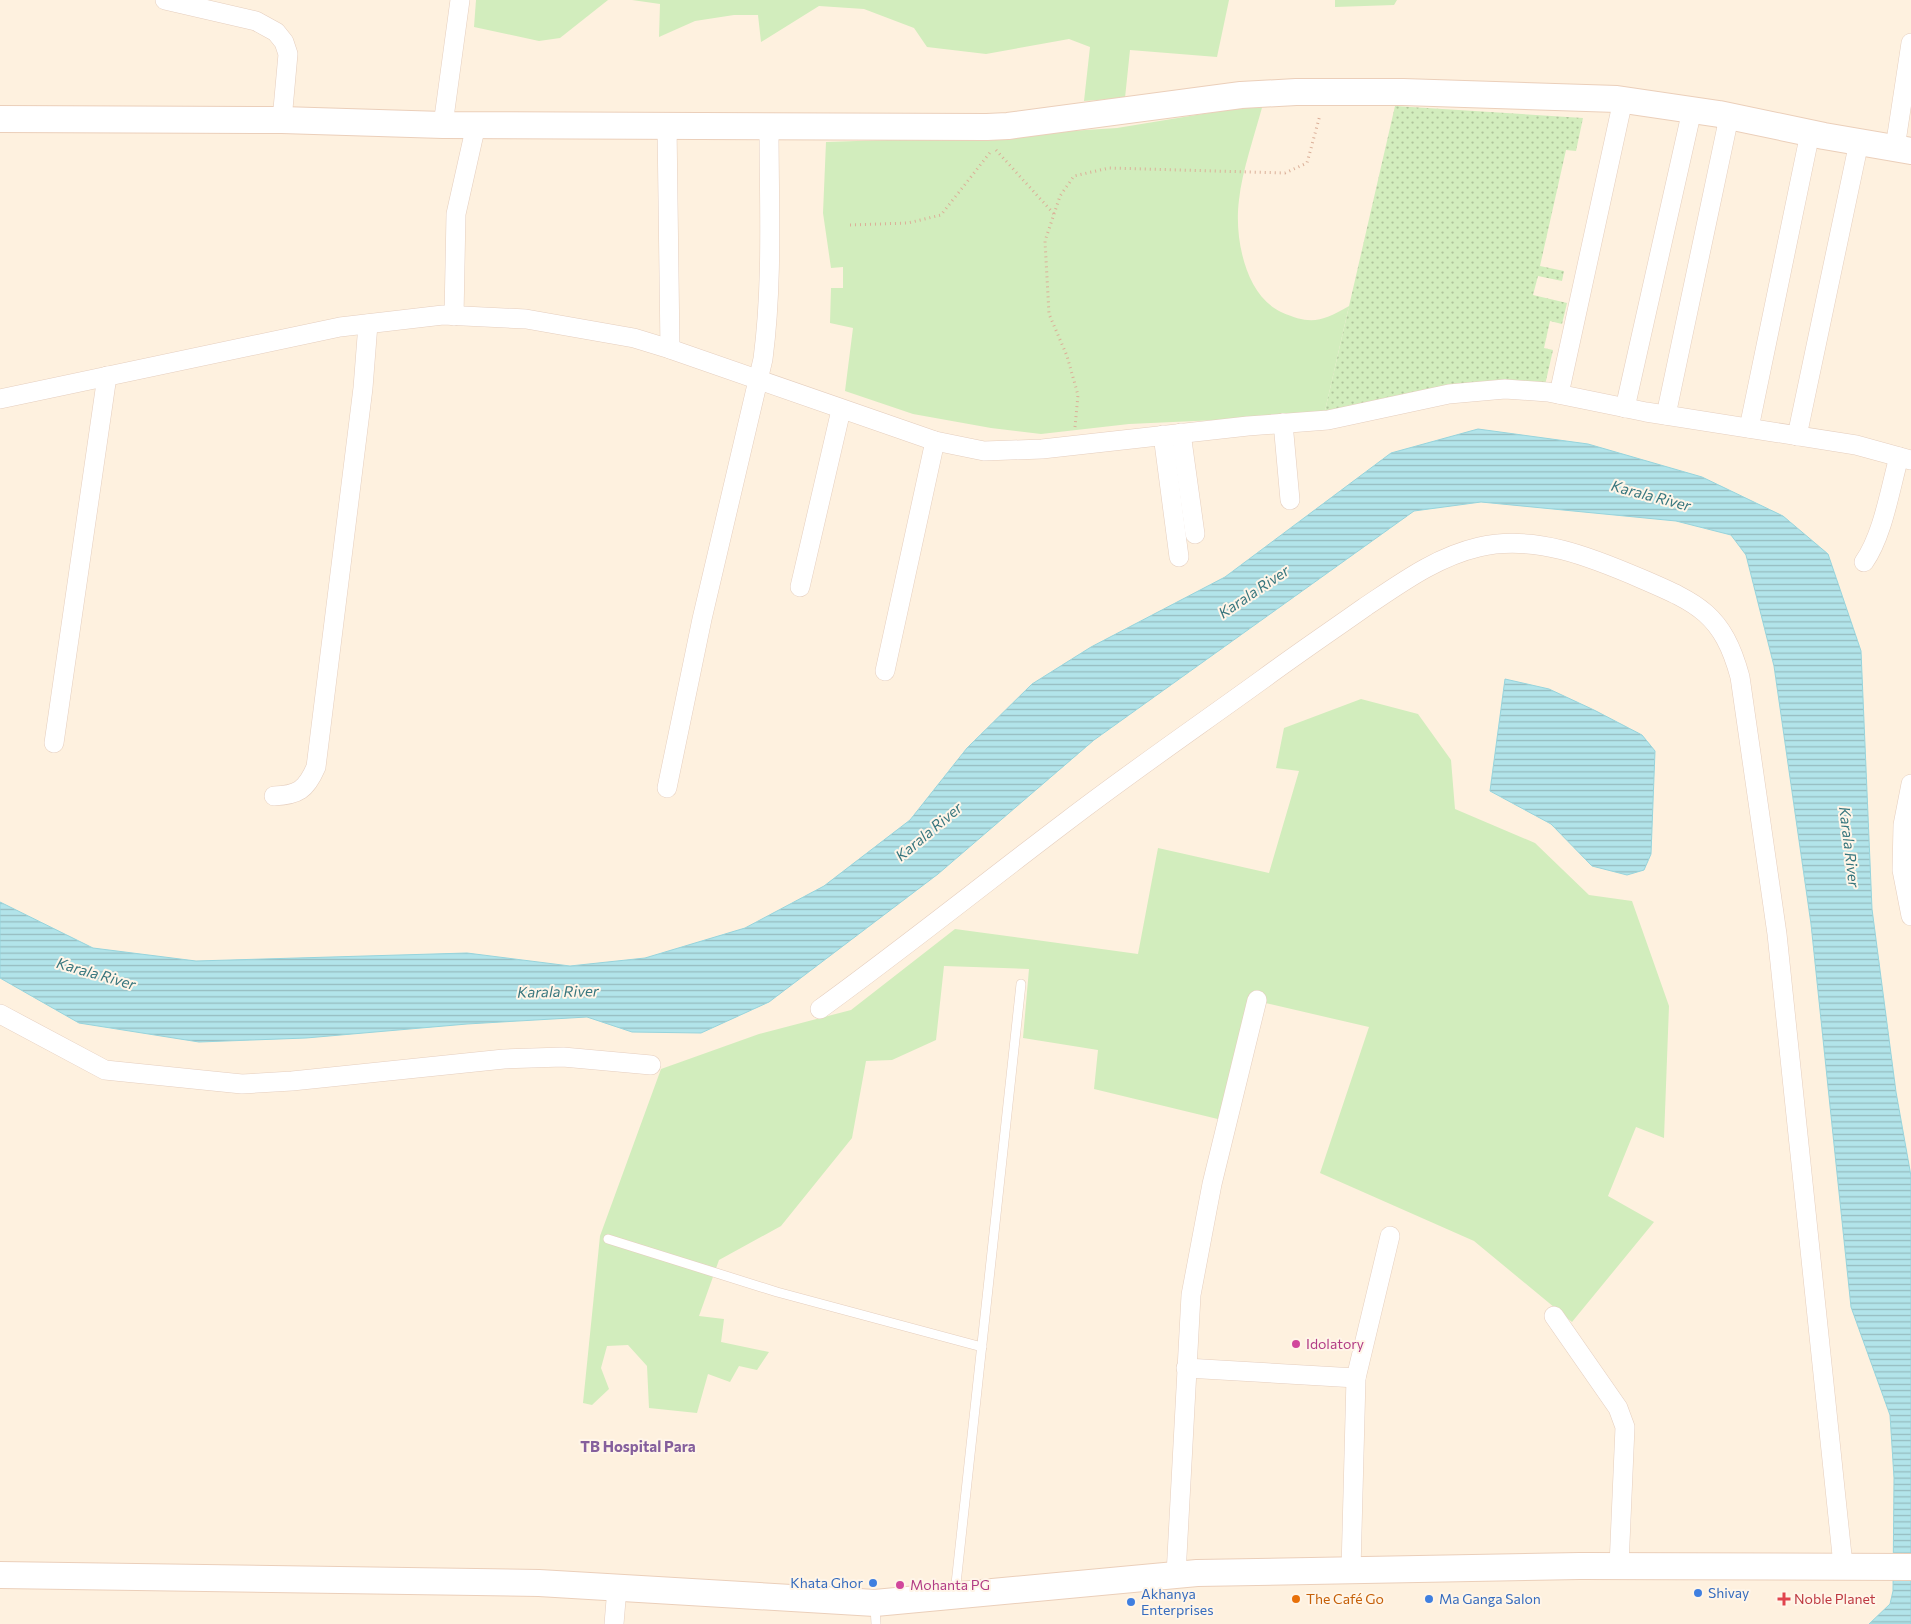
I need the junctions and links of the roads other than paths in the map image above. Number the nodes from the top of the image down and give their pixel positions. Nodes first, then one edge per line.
1 (165, 0) edge
2 (460, 0) edge
3 (185, 2) edge
4 (1911, 43) edge
5 (1623, 100) junction
6 (1692, 110) junction
7 (1729, 116) junction
8 (0, 119) edge
9 (282, 120) junction
10 (442, 125) junction
11 (476, 125) junction
12 (667, 125) junction
13 (769, 126) junction
14 (1810, 133) junction
15 (1859, 142) junction
16 (1903, 150) edge
17 (454, 316) junction
18 (368, 324) junction
19 (670, 349) junction
20 (107, 376) junction
21 (758, 381) junction
22 (1559, 394) junction
23 (0, 399) edge
24 (1625, 408) junction
25 (841, 410) junction
26 (1666, 415) junction
27 (1284, 423) junction
28 (1749, 428) junction
29 (1172, 434) junction
30 (1798, 436) junction
31 (935, 441) junction
32 (1905, 458) edge
33 (1290, 500) dead end
34 (1195, 534) dead end
35 (1179, 557) dead end
36 (1864, 562) dead end
37 (800, 588) dead end
38 (885, 671) dead end
39 (54, 743) dead end
40 (1911, 784) edge
41 (667, 788) dead end
42 (274, 796) dead end
43 (1911, 916) edge
44 (1021, 984) dead end
45 (1257, 1000) dead end
46 (820, 1008) dead end
47 (0, 1014) edge
48 (651, 1066) dead end
49 (1390, 1236) dead end
50 (608, 1239) dead end
51 (1554, 1316) dead end
52 (982, 1347) junction
53 (1186, 1368) junction
54 (1356, 1378) junction
55 (1619, 1566) junction
56 (1854, 1566) junction
57 (1911, 1567) edge
58 (1351, 1570) junction
59 (1176, 1575) junction
60 (0, 1576) edge
61 (617, 1588) junction
62 (955, 1595) junction
63 (875, 1613) edge
64 (614, 1624) edge

1 - 3 street
2 - 10 street
3 - 9 street
4 - 16 street
5 - 6 main road
5 - 13 main road
5 - 22 street
6 - 7 main road
6 - 24 street
7 - 14 main road
7 - 26 street
8 - 9 main road
9 - 10 main road
10 - 11 main road
11 - 12 main road
11 - 17 street
12 - 13 main road
12 - 19 street
13 - 21 street
14 - 15 main road
14 - 28 street
15 - 16 main road
15 - 30 street
17 - 18 street
17 - 19 street
18 - 20 street
18 - 42 street
19 - 21 street
20 - 23 street
20 - 39 street
21 - 25 street
21 - 41 street
22 - 24 street
22 - 27 street
24 - 26 street
25 - 31 street
25 - 37 street
26 - 28 street
27 - 29 street
27 - 33 street
28 - 30 street
29 - 31 street
29 - 34 street
29 - 35 street
30 - 32 street
31 - 38 street
32 - 36 street
40 - 43 street
44 - 52 lane
45 - 53 street
46 - 56 street
47 - 48 street
49 - 54 street
50 - 52 lane
51 - 55 street
52 - 62 lane
53 - 54 street
53 - 59 street
54 - 58 street
55 - 56 main road
55 - 58 main road
56 - 57 main road
58 - 59 main road
59 - 62 main road
60 - 61 main road
61 - 63 main road
61 - 64 street
62 - 63 main road

